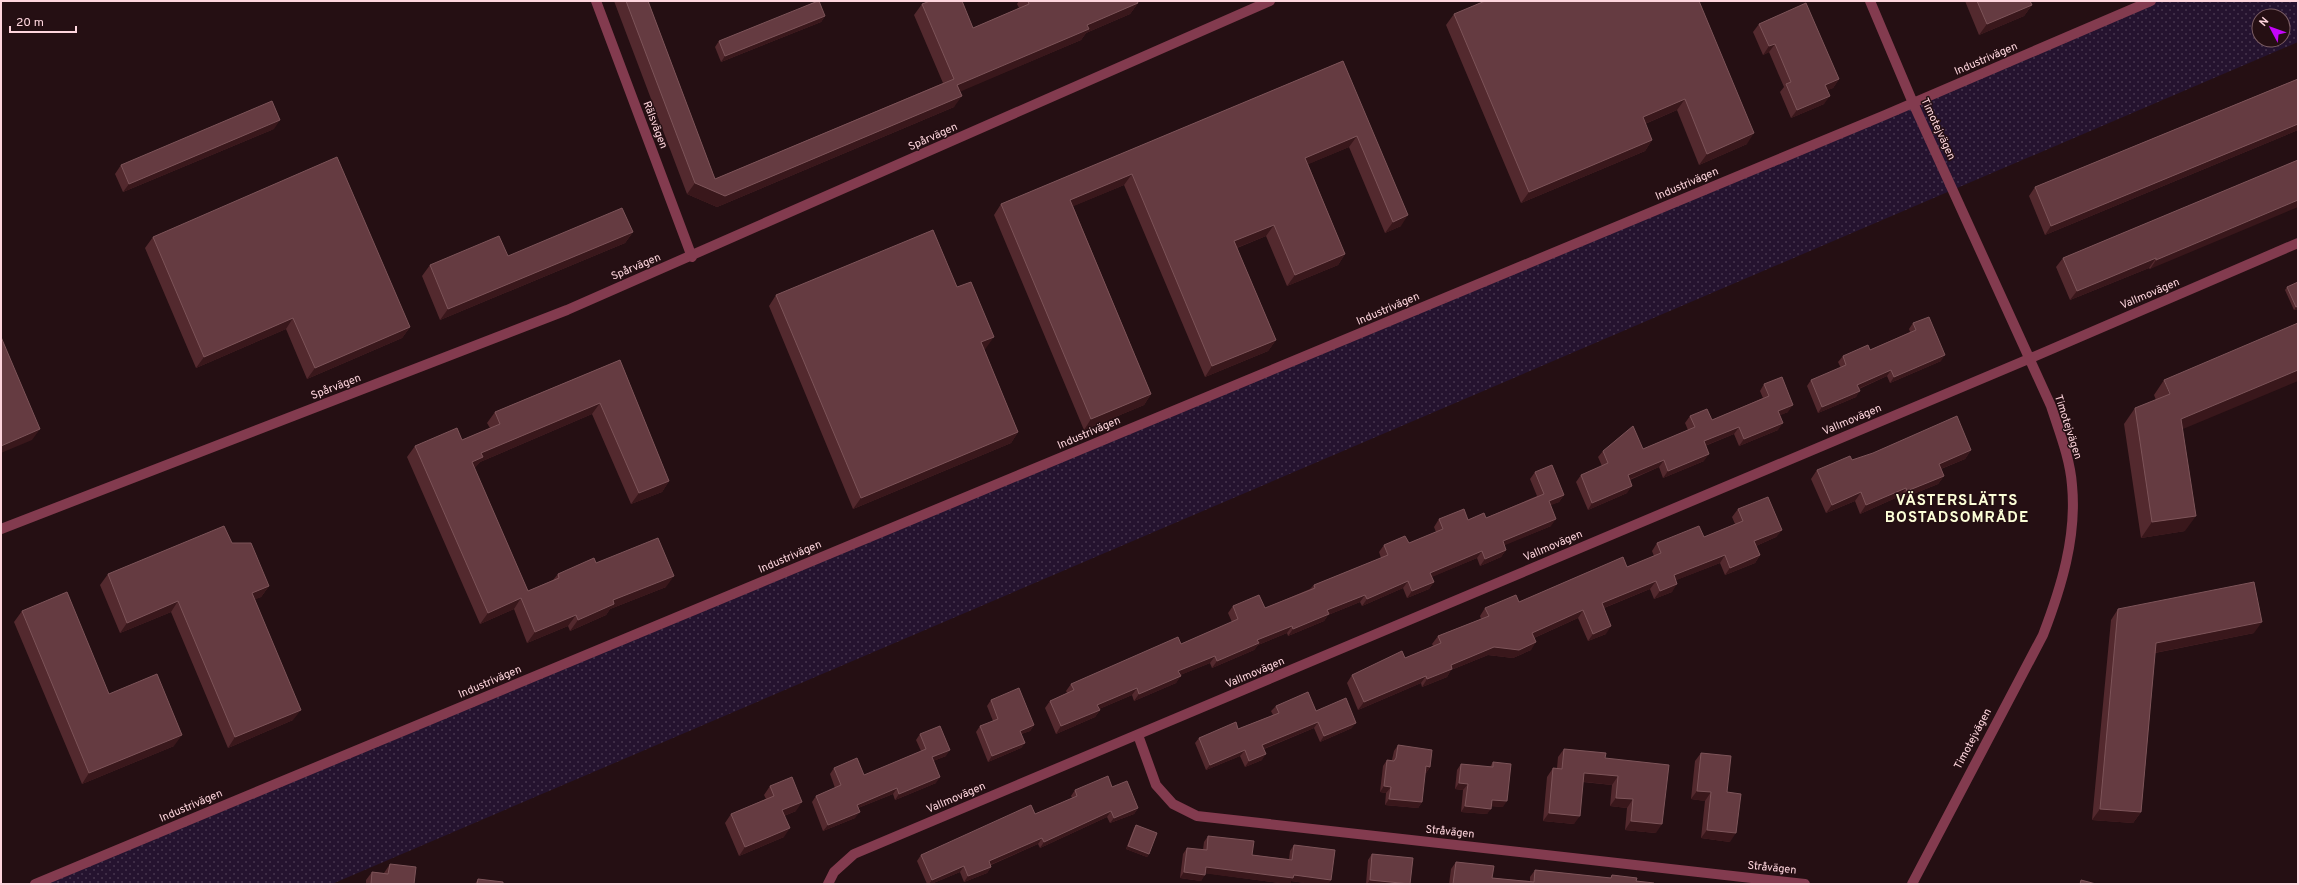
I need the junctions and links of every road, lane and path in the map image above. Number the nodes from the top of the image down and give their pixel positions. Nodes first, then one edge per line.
1 (596, 1) edge
2 (1270, 1) edge
3 (1870, 1) edge
4 (2151, 1) edge
5 (1913, 103) junction
6 (2298, 243) edge
7 (692, 257) junction
8 (2030, 358) junction
9 (1, 529) edge
10 (1138, 735) junction
11 (35, 884) edge
12 (828, 884) edge
13 (1805, 884) edge
14 (1912, 884) edge

1 - 7 street, Rälsvägen
2 - 7 street, Spårvägen
3 - 5 street, Timotejvägen
4 - 5 street, Industrivägen
5 - 8 street, Timotejvägen
5 - 11 street, Industrivägen
6 - 8 street, Vallmovägen
7 - 9 street, Spårvägen
8 - 10 street, Vallmovägen
8 - 14 street, Timotejvägen
10 - 12 street, Vallmovägen
10 - 13 street, Stråvägen

